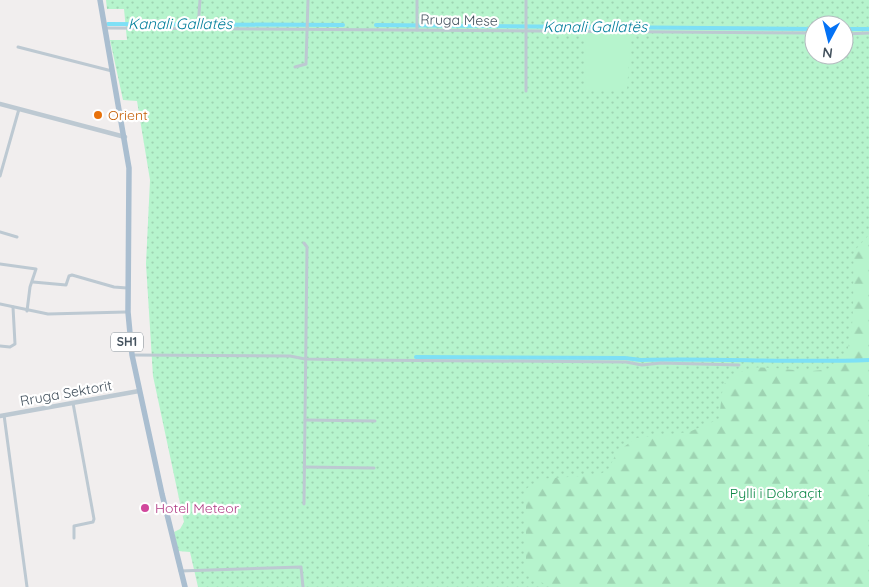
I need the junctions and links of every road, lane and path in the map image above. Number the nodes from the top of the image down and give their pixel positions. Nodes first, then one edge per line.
1 (100, 0) edge
2 (200, 0) edge
3 (308, 0) edge
4 (417, 0) edge
5 (526, 0) edge
6 (198, 27) junction
7 (105, 28) junction
8 (307, 28) junction
9 (417, 29) junction
10 (525, 30) junction
11 (804, 33) edge
12 (869, 33) edge
13 (854, 34) edge
14 (18, 47) dead end
15 (295, 67) dead end
16 (112, 71) junction
17 (526, 91) dead end
18 (0, 104) edge
19 (19, 109) junction
20 (125, 137) junction
21 (0, 176) edge
22 (0, 232) edge
23 (17, 237) dead end
24 (304, 243) dead end
25 (129, 244) junction
26 (0, 264) edge
27 (33, 282) junction
28 (126, 288) junction
29 (0, 304) edge
30 (13, 307) junction
31 (27, 311) junction
32 (126, 312) junction
33 (0, 346) edge
34 (132, 355) junction
35 (305, 359) junction
36 (739, 365) dead end
37 (138, 391) junction
38 (73, 403) junction
39 (2, 415) edge
40 (305, 420) junction
41 (375, 421) dead end
42 (304, 467) junction
43 (374, 468) dead end
44 (304, 504) dead end
45 (74, 538) dead end
46 (180, 571) junction
47 (27, 587) edge
48 (185, 587) edge
49 (303, 587) edge

1 - 7 main road, SH1
2 - 6 street
3 - 8 street
4 - 9 street
5 - 10 street
6 - 7 street, Rruga Mese
6 - 8 street, Rruga Mese
7 - 16 main road, SH1
8 - 9 street, Rruga Mese
8 - 15 street
9 - 10 street, Rruga Mese
10 - 11 street, Rruga Mese
10 - 17 street
12 - 13 street
14 - 16 street
16 - 20 main road, SH1
18 - 19 street
19 - 20 street
19 - 21 street
20 - 25 main road, SH1
22 - 23 street
24 - 35 street
25 - 28 main road, SH1
25 - 34 main road, SH1
26 - 27 street
27 - 28 street
27 - 31 street
28 - 32 main road, SH1
29 - 30 street
30 - 31 street
30 - 33 street
31 - 32 street
32 - 37 main road, SH1
34 - 35 street
34 - 37 main road, SH1
35 - 36 street
35 - 40 street
37 - 38 street, Rruga Sektorit
37 - 46 main road, SH1
38 - 39 street, Rruga Sektorit
38 - 45 street
39 - 47 street
40 - 41 street
40 - 42 street
42 - 43 street
42 - 44 street
46 - 48 main road, SH1
46 - 49 street

